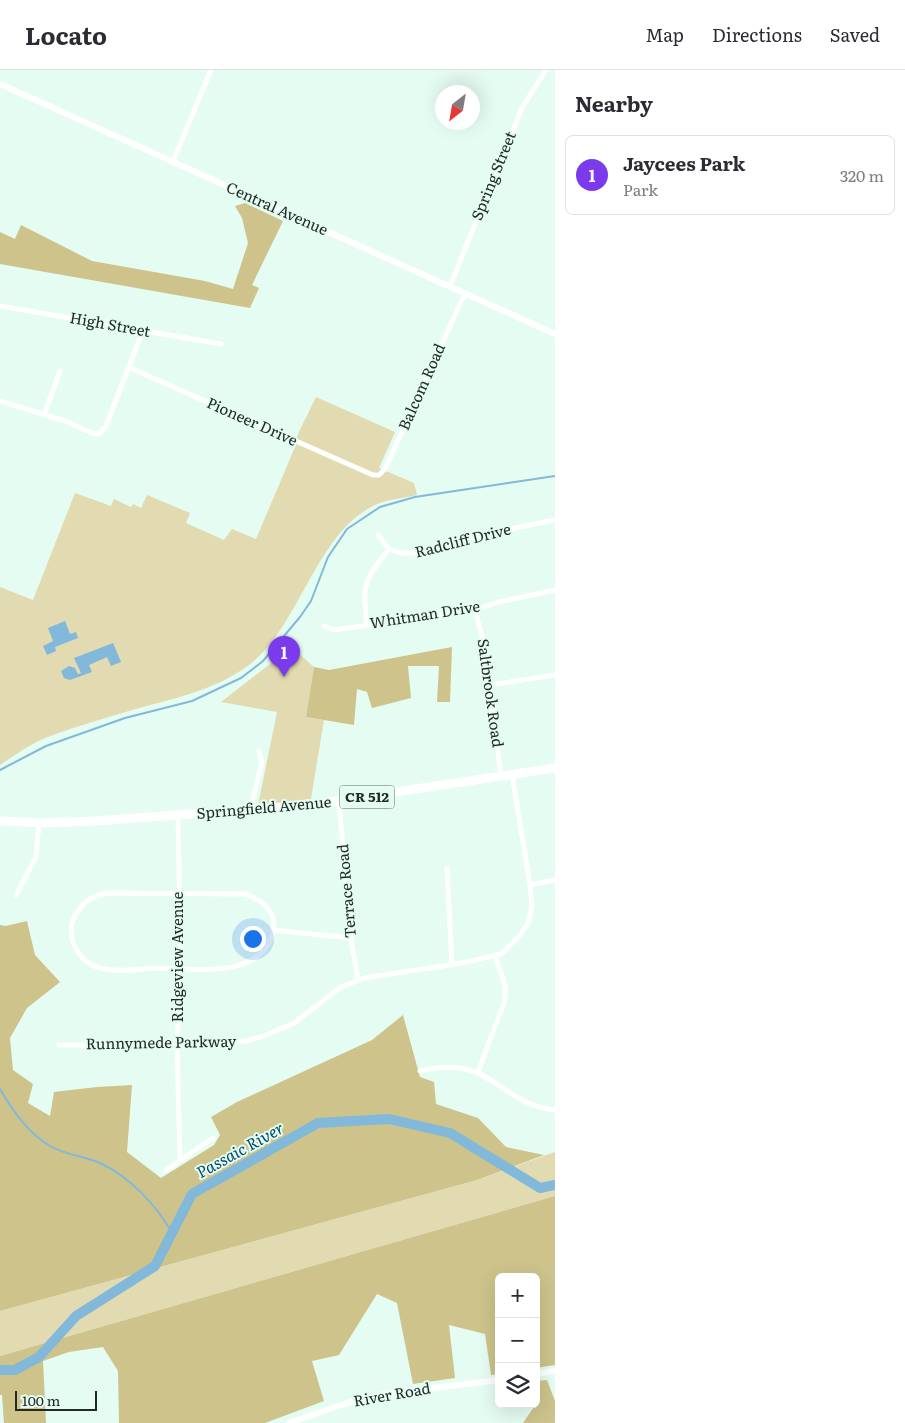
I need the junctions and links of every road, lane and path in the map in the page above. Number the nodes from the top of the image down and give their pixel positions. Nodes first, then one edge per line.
1 (211, 70) edge
2 (546, 70) edge
3 (0, 84) edge
4 (172, 162) junction
5 (450, 286) junction
6 (465, 293) junction
7 (0, 306) edge
8 (143, 330) junction
9 (555, 334) edge
10 (221, 344) dead end
11 (128, 367) junction
12 (60, 371) dead end
13 (0, 401) edge
14 (44, 415) junction
15 (376, 476) joint
16 (555, 520) edge
17 (378, 535) dead end
18 (389, 549) junction
19 (555, 590) edge
20 (475, 610) junction
21 (368, 624) junction
22 (324, 626) dead end
23 (555, 675) edge
24 (490, 684) junction
25 (259, 750) dead end
26 (555, 768) edge
27 (512, 774) junction
28 (501, 776) junction
29 (339, 802) junction
30 (250, 811) junction
31 (178, 816) junction
32 (0, 821) edge
33 (39, 823) junction
34 (447, 869) dead end
35 (555, 880) edge
36 (530, 885) junction
37 (178, 893) junction
38 (16, 895) dead end
39 (273, 930) junction
40 (351, 938) junction
41 (495, 956) junction
42 (452, 964) junction
43 (181, 968) junction
44 (358, 980) junction
45 (59, 1045) dead end
46 (177, 1046) junction
47 (420, 1071) dead end
48 (478, 1072) junction
49 (555, 1110) edge
50 (213, 1138) dead end
51 (180, 1158) junction
52 (166, 1170) dead end
53 (555, 1371) edge
54 (540, 1373) edge
55 (495, 1380) edge
56 (289, 1423) edge

1 - 4 street
2 - 5 street, Spring Street
3 - 4 street, Central Avenue
4 - 5 street, Central Avenue
5 - 6 street, Central Avenue
6 - 9 street, Central Avenue
6 - 15 street, Balcom Road
7 - 8 street, High Street
8 - 10 street, High Street
8 - 11 street
11 - 14 street
11 - 15 street, Pioneer Drive
12 - 14 street
13 - 14 street
16 - 18 street, Radcliff Drive
17 - 18 street
18 - 21 street
19 - 20 street, Whitman Drive
20 - 21 street, Whitman Drive
20 - 24 street, Saltbrook Road
21 - 22 street, Whitman Drive
23 - 24 street
24 - 28 street, Saltbrook Road
25 - 30 street
26 - 27 main road, Springfield Avenue / CR 512
27 - 28 main road, Springfield Avenue / CR 512
27 - 36 street, Runnymede Parkway
28 - 29 main road, Springfield Avenue / CR 512
29 - 30 main road, Springfield Avenue / CR 512
29 - 40 street, Terrace Road
30 - 31 main road, Springfield Avenue / CR 512
31 - 33 main road, Springfield Avenue / CR 512
31 - 37 street, Ridgeview Avenue
32 - 33 main road, Springfield Avenue / CR 512
33 - 38 street
34 - 42 street
35 - 36 street
36 - 41 street, Runnymede Parkway
37 - 39 street
37 - 43 street, Ridgeview Avenue
37 - 43 street
39 - 40 street
39 - 43 street
40 - 44 street, Terrace Road
41 - 42 street, Runnymede Parkway
41 - 48 street
42 - 44 street, Runnymede Parkway
43 - 46 street, Ridgeview Avenue
44 - 46 street, Runnymede Parkway
45 - 46 street, Runnymede Parkway
46 - 51 street, Ridgeview Avenue
47 - 48 street
48 - 49 street
50 - 51 street
51 - 52 street
53 - 54 street
55 - 56 street, River Road

